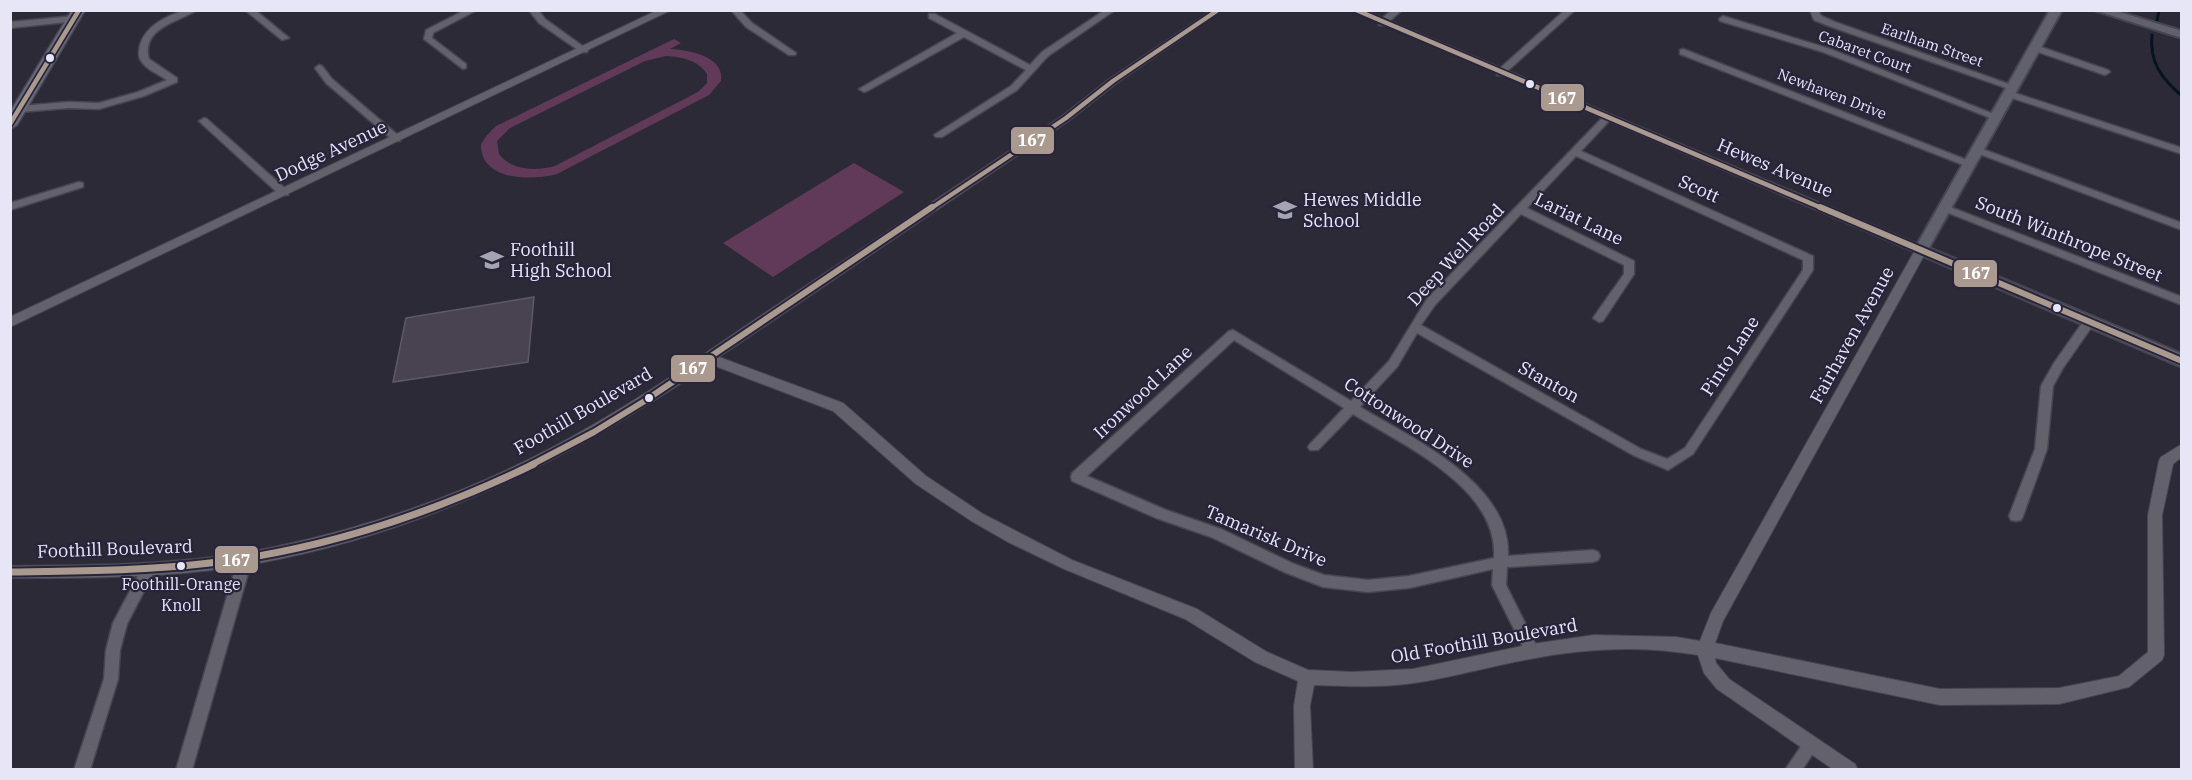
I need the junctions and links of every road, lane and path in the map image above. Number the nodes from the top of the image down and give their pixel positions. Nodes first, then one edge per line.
1 (193, 10) edge
2 (249, 10) edge
3 (473, 10) edge
4 (532, 10) edge
5 (667, 10) edge
6 (735, 10) edge
7 (1111, 10) edge
8 (1219, 10) edge
9 (1355, 10) edge
10 (1398, 10) edge
11 (1571, 10) edge
12 (1814, 10) edge
13 (2055, 10) edge
14 (2099, 10) edge
15 (77, 15) edge
16 (932, 16) dead end
17 (1723, 19) dead end
18 (1382, 22) junction
19 (10, 25) edge
20 (964, 33) junction
21 (2181, 35) edge
22 (285, 38) dead end
23 (2035, 48) junction
24 (584, 50) junction
25 (1683, 52) dead end
26 (792, 53) dead end
27 (463, 66) dead end
28 (319, 68) dead end
29 (1031, 69) junction
30 (2105, 72) dead end
31 (1500, 73) junction
32 (864, 89) dead end
33 (2011, 90) junction
34 (15, 109) edge
35 (1996, 117) junction
36 (1607, 118) junction
37 (204, 121) dead end
38 (10, 125) edge
39 (939, 135) dead end
40 (397, 139) junction
41 (1977, 150) junction
42 (2181, 151) edge
43 (1575, 152) junction
44 (1969, 164) junction
45 (79, 185) dead end
46 (284, 193) junction
47 (10, 207) edge
48 (1944, 208) junction
49 (1520, 209) junction
50 (2181, 227) edge
51 (1921, 250) junction
52 (1809, 258) joint
53 (2181, 301) edge
54 (1599, 318) dead end
55 (2089, 322) junction
56 (10, 323) edge
57 (1415, 327) junction
58 (1233, 334) joint
59 (708, 358) junction
60 (2181, 361) edge
61 (1351, 407) junction
62 (1314, 447) dead end
63 (2181, 449) edge
64 (1668, 465) joint
65 (1077, 477) joint
66 (2016, 516) dead end
67 (1593, 556) dead end
68 (245, 559) junction
69 (1500, 562) junction
70 (148, 570) junction
71 (10, 572) edge
72 (1705, 649) junction
73 (1532, 651) junction
74 (1307, 676) junction
75 (1810, 744) junction
76 (82, 770) edge
77 (183, 770) edge
78 (1304, 770) edge
79 (1794, 770) edge
80 (1849, 770) edge

1 - 34 street
2 - 22 street
3 - 27 street
4 - 24 street
5 - 24 street, Dodge Avenue
6 - 26 street
7 - 29 street
8 - 59 street, Foothill Boulevard
9 - 18 street, Hewes Avenue
10 - 18 street
11 - 31 street
12 - 33 street, Earlham Street
13 - 23 main road, Fairhaven Avenue
14 - 21 main road
15 - 19 street
15 - 34 main road
16 - 20 street
17 - 35 street, Cabaret Court
18 - 31 street, Hewes Avenue
20 - 29 street
20 - 32 street
23 - 30 street
23 - 33 main road, Fairhaven Avenue
24 - 40 street, Dodge Avenue
25 - 44 street, Newhaven Drive
28 - 40 street
29 - 39 street
31 - 36 street, Hewes Avenue
33 - 35 main road, Fairhaven Avenue
33 - 42 street, Earlham Street
34 - 38 main road
35 - 41 main road, Fairhaven Avenue
36 - 43 street, Deep Well Road
36 - 51 street, Hewes Avenue
37 - 46 street
40 - 46 street, Dodge Avenue
41 - 44 main road, Fairhaven Avenue
41 - 50 street
43 - 49 street, Deep Well Road
43 - 52 street, Scott
44 - 48 main road, Fairhaven Avenue
45 - 47 street
46 - 56 street, Dodge Avenue
48 - 51 main road, Fairhaven Avenue
48 - 53 street, South Winthrope Street
49 - 54 street, Lariat Lane
49 - 57 street, Deep Well Road
51 - 55 main road, Hewes Avenue
51 - 72 street, Fairhaven Avenue
52 - 64 street, Pinto Lane
55 - 60 main road, Hewes Avenue
55 - 66 street
57 - 61 street, Deep Well Road
57 - 64 street, Stanton
58 - 61 street, Cottonwood Drive
58 - 65 street, Ironwood Lane
59 - 68 street, Foothill Boulevard
59 - 74 street, Old Foothill Boulevard
61 - 62 street, Deep Well Road
61 - 69 street, Cottonwood Drive
63 - 72 street, Old Foothill Boulevard
65 - 69 street, Tamarisk Drive
67 - 69 street, Tamarisk Drive
68 - 70 street, Foothill Boulevard
68 - 77 street
69 - 73 street, Cottonwood Drive
70 - 71 street, Foothill Boulevard
70 - 76 street
72 - 73 street, Old Foothill Boulevard
72 - 75 street
73 - 74 street, Old Foothill Boulevard
74 - 78 street
75 - 79 street
75 - 80 street

